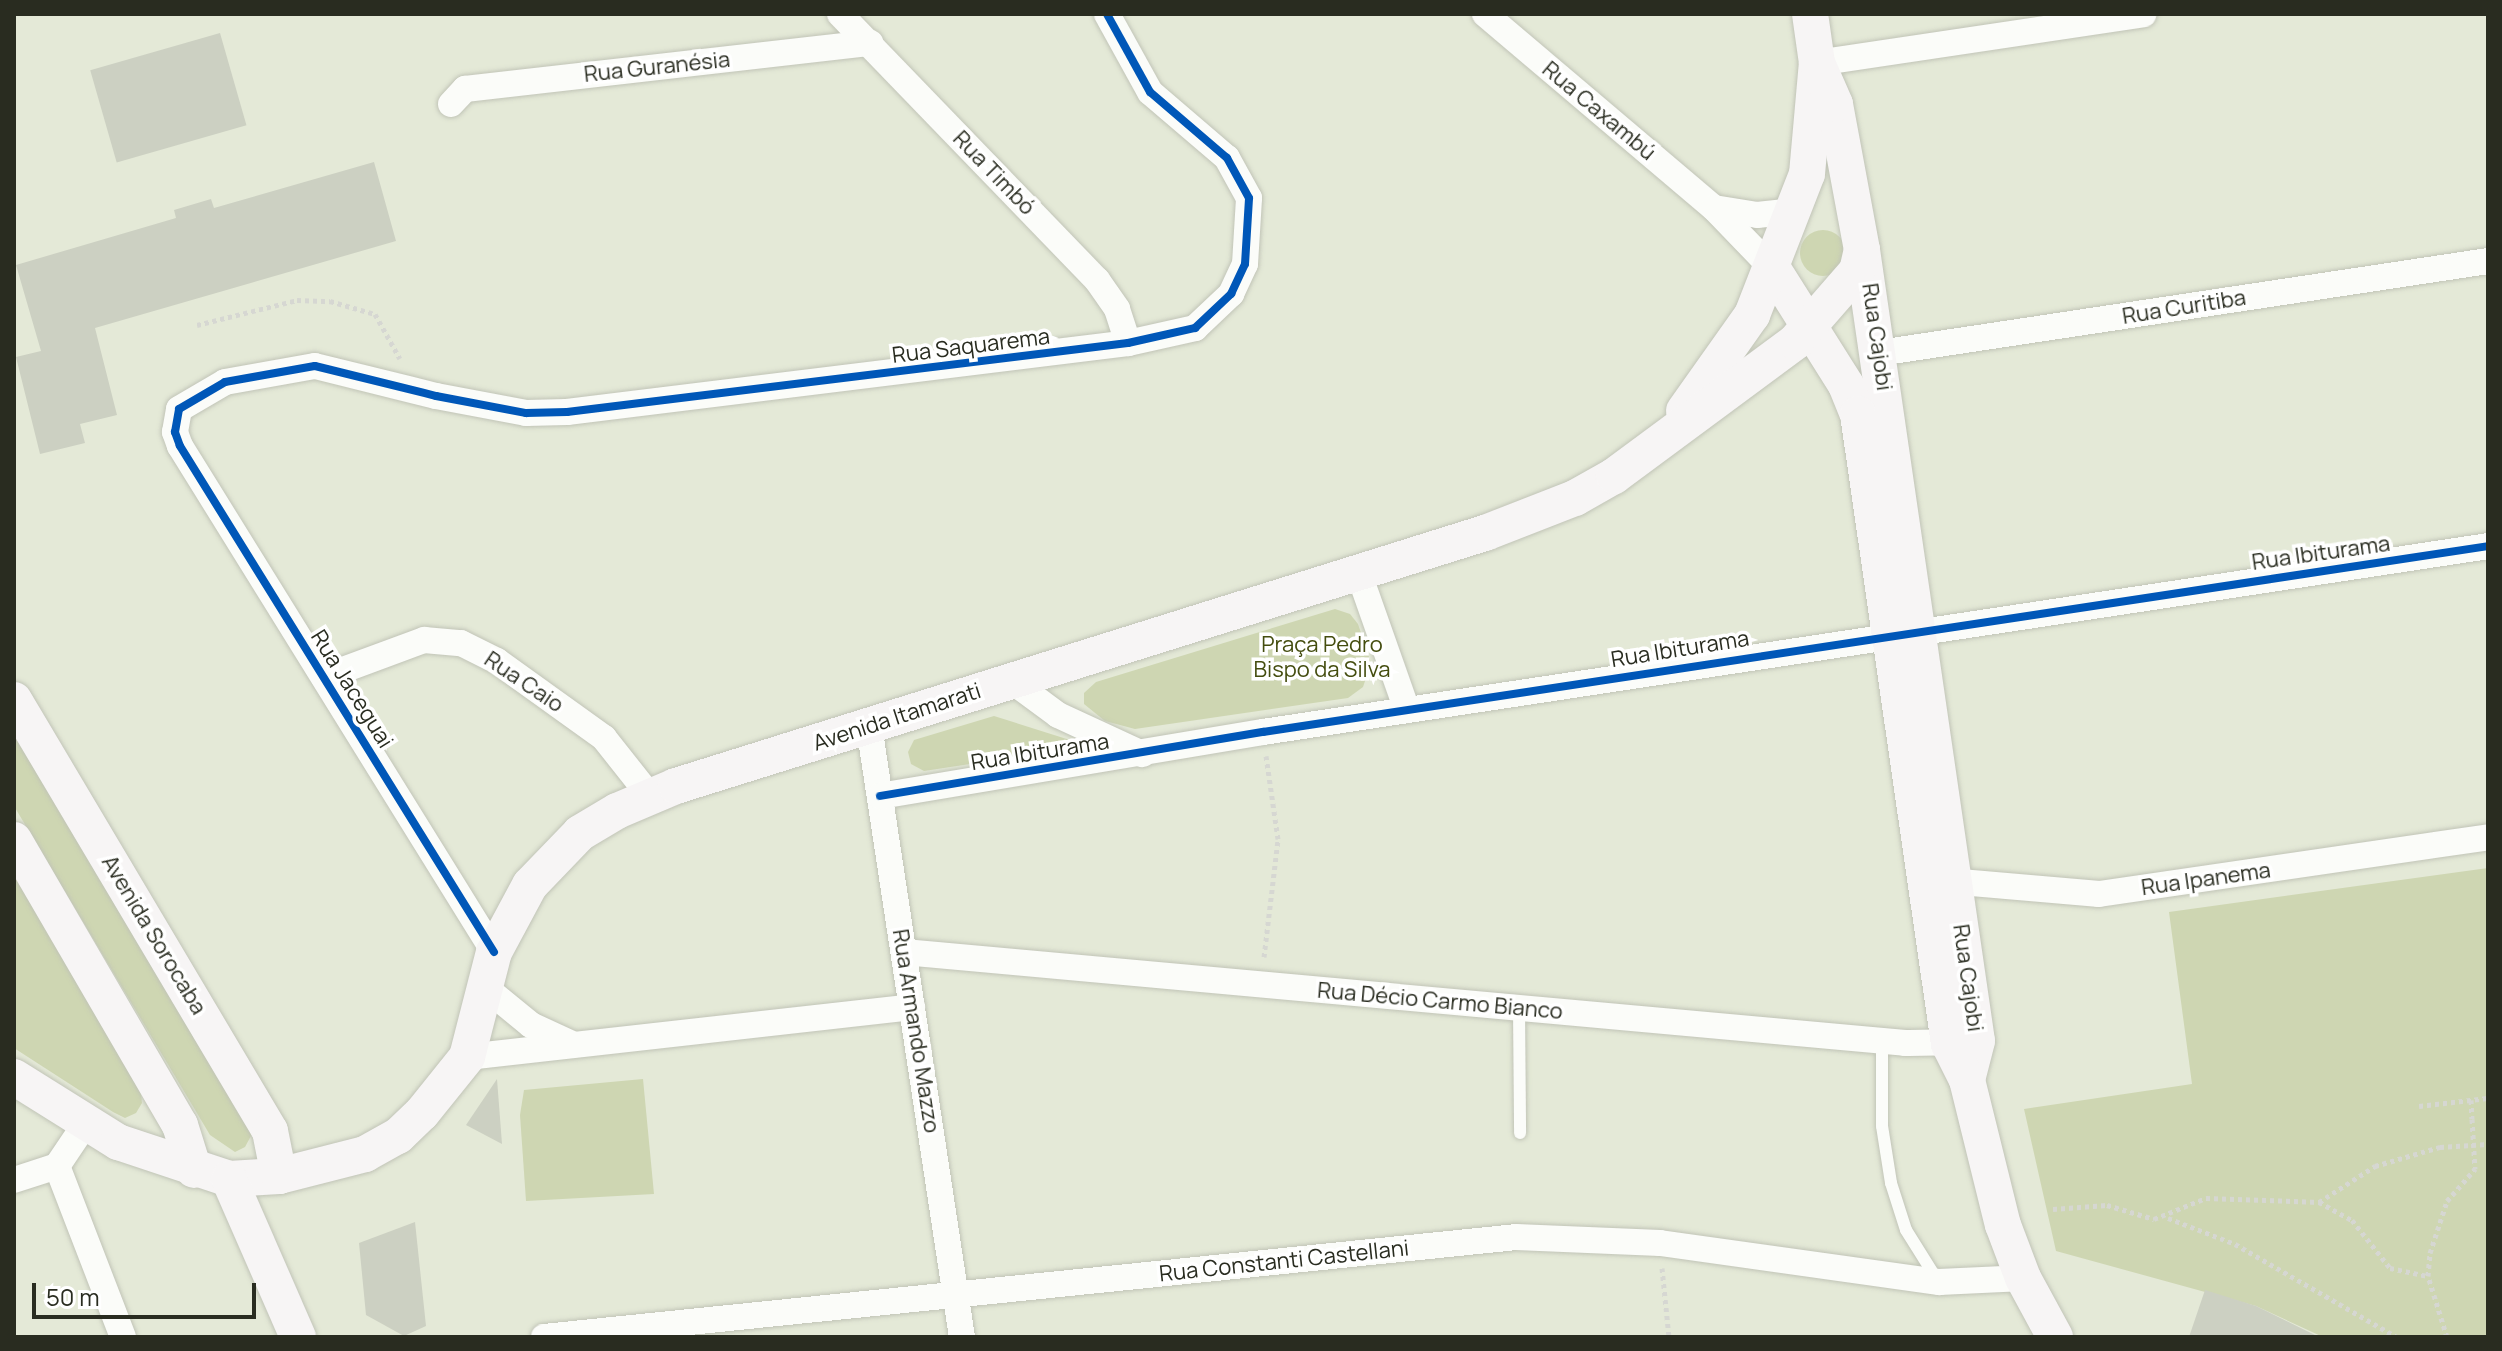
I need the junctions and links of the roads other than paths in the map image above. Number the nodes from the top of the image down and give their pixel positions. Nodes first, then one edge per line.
1 (840, 14) edge
2 (1107, 14) edge
3 (1485, 14) edge
4 (1810, 14) edge
5 (2143, 14) edge
6 (870, 43) junction
7 (1817, 63) junction
8 (451, 104) dead end
9 (1714, 208) junction
10 (1795, 211) junction
11 (1860, 240) junction
12 (2488, 261) edge
13 (1773, 269) junction
14 (1835, 298) junction
15 (1820, 342) junction
16 (1128, 343) junction
17 (1879, 353) junction
18 (1669, 432) junction
19 (180, 446) joint
20 (2488, 546) edge
21 (1358, 571) junction
22 (1904, 633) junction
23 (324, 677) junction
24 (1012, 681) junction
25 (14, 700) edge
26 (1407, 710) junction
27 (869, 726) junction
28 (1142, 754) junction
29 (650, 796) junction
30 (880, 796) junction
31 (2488, 837) edge
32 (14, 840) edge
33 (1939, 880) junction
34 (494, 952) junction
35 (904, 952) junction
36 (487, 989) junction
37 (912, 1007) junction
38 (1519, 1008) junction
39 (1882, 1041) junction
40 (1963, 1042) junction
41 (573, 1044) junction
42 (467, 1057) junction
43 (14, 1077) edge
44 (86, 1123) junction
45 (1520, 1133) dead end
46 (57, 1166) junction
47 (194, 1170) junction
48 (279, 1176) junction
49 (229, 1179) junction
50 (14, 1180) edge
51 (2023, 1278) junction
52 (1939, 1282) junction
53 (956, 1294) junction
54 (123, 1337) edge
55 (298, 1337) edge
56 (544, 1337) edge
57 (962, 1337) edge
58 (2055, 1337) edge

1 - 6 street, Rua Timbó
2 - 16 street, Rua Saquarema
3 - 9 street, Rua Caxambú
4 - 7 main road
5 - 7 street
6 - 8 street, Rua Guranésia
6 - 16 street, Rua Timbó
7 - 10 main road
7 - 11 main road
9 - 10 street
9 - 13 street, Rua Caxambú
10 - 11 main road
10 - 13 main road
11 - 14 main road
11 - 17 main road, Rua Cajobi
12 - 17 street, Rua Curitiba
13 - 14 main road
13 - 15 main road, Rua Cajobi
13 - 18 main road, Avenida Itamarati
14 - 15 main road, Avenida Itamarati
15 - 17 main road
15 - 18 main road, Avenida Itamarati
15 - 22 main road, Rua Cajobi
16 - 19 street, Rua Saquarema
17 - 22 main road, Rua Cajobi
18 - 21 main road, Avenida Itamarati
19 - 23 street, Rua Jaceguai
20 - 22 street, Rua Ibiturama
21 - 24 main road, Avenida Itamarati
21 - 26 street
22 - 26 street, Rua Ibiturama
22 - 33 main road, Rua Cajobi
23 - 29 street, Rua Caio
23 - 34 street, Rua Jaceguai
24 - 27 main road, Avenida Itamarati
24 - 28 street
25 - 48 main road, Avenida Sorocaba
26 - 28 street, Rua Ibiturama
27 - 29 main road, Avenida Itamarati
27 - 30 street, Rua Armando Mazzo
28 - 30 street, Rua Ibiturama
29 - 34 main road, Avenida Itamarati
30 - 35 street, Rua Armando Mazzo
31 - 33 street, Rua Ipanema
32 - 47 main road
33 - 40 main road, Rua Cajobi
34 - 36 main road, Avenida Itamarati
35 - 37 street, Rua Armando Mazzo
35 - 38 street, Rua Décio Carmo Bianco
36 - 41 street
36 - 42 main road, Avenida Itamarati
37 - 41 street
37 - 53 street, Rua Armando Mazzo
38 - 39 street, Rua Décio Carmo Bianco
38 - 45 lane
39 - 40 street, Rua Décio Carmo Bianco
39 - 52 lane
40 - 51 main road, Rua Cajobi
41 - 42 street
42 - 48 main road, Avenida Itamarati
43 - 44 main road, Avenida Itamarati
44 - 46 street
44 - 47 main road, Avenida Itamarati
46 - 50 street
46 - 54 street
47 - 49 main road, Avenida Itamarati
48 - 49 main road, Avenida Itamarati
49 - 55 main road
51 - 52 street, Rua Constanti Castellani
51 - 58 main road
52 - 53 street, Rua Constanti Castellani
53 - 56 street, Rua Constanti Castellani
53 - 57 street, Rua Armando Mazzo

